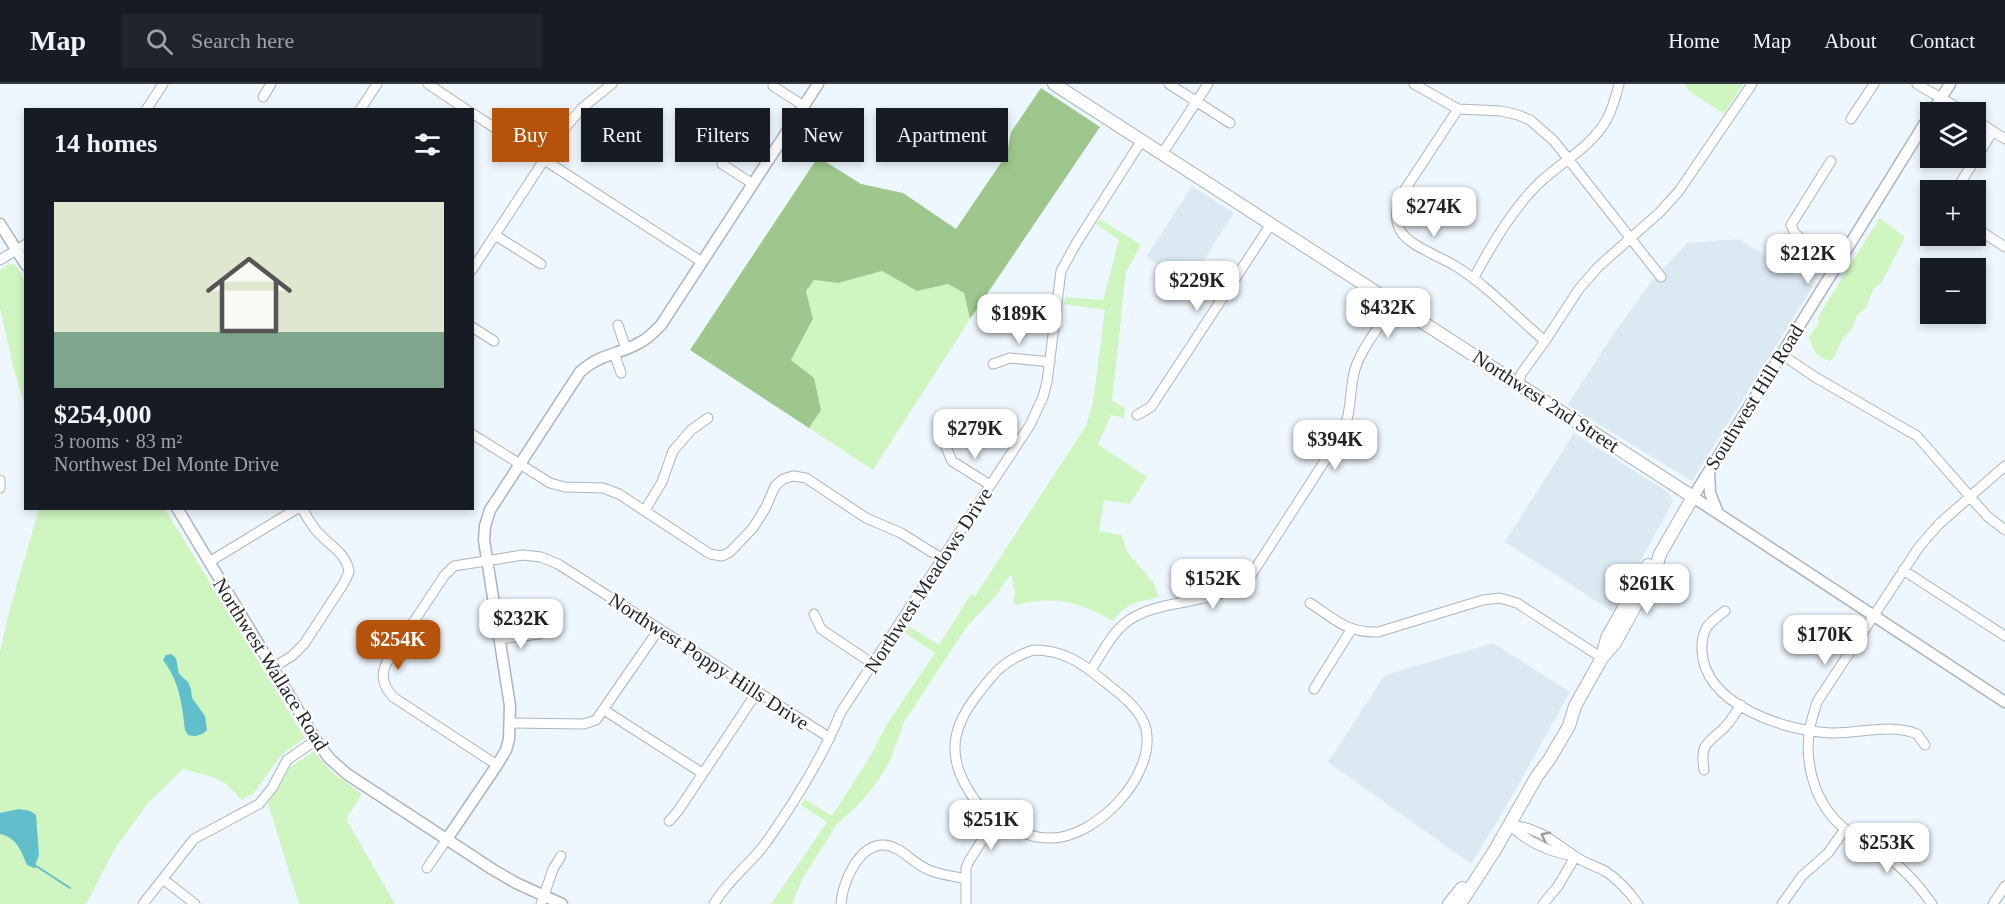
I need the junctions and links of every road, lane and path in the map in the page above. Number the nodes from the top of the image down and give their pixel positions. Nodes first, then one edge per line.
1 (163, 84) edge
2 (271, 84) edge
3 (376, 84) edge
4 (428, 84) edge
5 (612, 84) edge
6 (819, 84) edge
7 (1054, 84) edge
8 (1168, 84) edge
9 (1208, 84) edge
10 (1414, 84) edge
11 (1619, 84) edge
12 (1752, 84) edge
13 (1874, 84) edge
14 (1917, 84) edge
15 (1950, 84) edge
16 (773, 86) dead end
17 (263, 97) dead end
18 (1941, 98) junction
19 (1196, 102) junction
20 (1938, 102) edge
21 (1948, 102) edge
22 (804, 106) junction
23 (147, 108) edge
24 (361, 108) edge
25 (464, 108) edge
26 (1458, 109) junction
27 (474, 114) edge
28 (1851, 119) dead end
29 (1230, 123) dead end
30 (569, 124) edge
31 (492, 126) edge
32 (1986, 126) edge
33 (1993, 131) junction
34 (1920, 132) edge
35 (2005, 139) edge
36 (1142, 140) junction
37 (1162, 154) junction
38 (1568, 159) junction
39 (1831, 161) dead end
40 (544, 162) edge
41 (548, 162) edge
42 (722, 164) dead end
43 (1962, 180) edge
44 (753, 184) junction
45 (0, 224) edge
46 (1271, 224) junction
47 (495, 235) junction
48 (1986, 235) edge
49 (1630, 237) junction
50 (21, 247) edge
51 (2005, 247) edge
52 (0, 260) edge
53 (702, 262) junction
54 (1838, 262) junction
55 (541, 264) dead end
56 (474, 267) edge
57 (1660, 277) dead end
58 (1474, 278) junction
59 (1395, 304) junction
60 (618, 325) dead end
61 (474, 328) edge
62 (494, 341) dead end
63 (1545, 342) junction
64 (626, 349) junction
65 (614, 353) junction
66 (1781, 354) junction
67 (1050, 362) junction
68 (993, 364) dead end
69 (621, 373) dead end
70 (1519, 383) junction
71 (1137, 415) dead end
72 (708, 418) dead end
73 (474, 435) edge
74 (946, 447) dead end
75 (519, 464) junction
76 (2005, 466) edge
77 (1709, 470) junction
78 (0, 480) edge
79 (990, 486) junction
80 (0, 488) edge
81 (1970, 496) junction
82 (1693, 497) junction
83 (178, 510) edge
84 (297, 510) edge
85 (301, 510) edge
86 (645, 510) junction
87 (1718, 513) junction
88 (2005, 530) edge
89 (941, 558) junction
90 (487, 560) junction
91 (209, 562) junction
92 (1903, 570) junction
93 (1310, 603) dead end
94 (1725, 611) dead end
95 (814, 614) dead end
96 (1873, 616) junction
97 (659, 629) junction
98 (1351, 630) junction
99 (539, 634) dead end
100 (2005, 636) edge
101 (499, 639) junction
102 (1602, 658) junction
103 (873, 664) junction
104 (272, 668) junction
105 (1091, 670) junction
106 (1314, 689) dead end
107 (757, 692) junction
108 (2005, 702) edge
109 (1741, 705) junction
110 (604, 710) junction
111 (511, 723) junction
112 (1809, 731) junction
113 (830, 738) junction
114 (316, 740) junction
115 (1925, 745) dead end
116 (497, 765) junction
117 (1704, 770) dead end
118 (702, 773) junction
119 (997, 818) junction
120 (669, 821) dead end
121 (1510, 825) junction
122 (1845, 829) junction
123 (447, 839) junction
124 (561, 856) dead end
125 (1575, 857) junction
126 (427, 868) dead end
127 (1479, 874) junction
128 (163, 879) junction
129 (966, 879) junction
130 (2005, 886) edge
131 (542, 900) edge
132 (143, 904) edge
133 (195, 904) edge
134 (562, 904) edge
135 (714, 904) edge
136 (841, 904) edge
137 (966, 904) edge
138 (1449, 904) edge
139 (1460, 904) edge
140 (1543, 904) edge
141 (1638, 904) edge
142 (1782, 904) edge
143 (1932, 904) edge
144 (1993, 904) edge

1 - 23 street
2 - 17 street
3 - 24 street
4 - 25 street
5 - 30 street
6 - 22 street
7 - 36 main road, Northwest 2nd Street
8 - 19 street
9 - 19 street
10 - 26 street
11 - 38 street
12 - 49 street
13 - 28 street
14 - 18 street
15 - 18 street, Southwest Hill Road
16 - 22 street
18 - 20 street, Southwest Hill Road
18 - 21 street
19 - 29 street
19 - 37 street
22 - 44 street
26 - 38 street
26 - 58 street
27 - 31 street
32 - 33 street
33 - 35 street
33 - 43 street
34 - 54 street, Southwest Hill Road
36 - 37 main road, Northwest 2nd Street
36 - 67 street, Northwest Meadows Drive
37 - 46 main road, Northwest 2nd Street
38 - 49 street
38 - 58 street
39 - 54 street
40 - 47 street
41 - 53 street
42 - 44 street
44 - 53 street
45 - 50 street
46 - 59 main road, Northwest 2nd Street
46 - 71 street
47 - 55 street
47 - 56 street
48 - 51 street
49 - 57 street
49 - 63 street
50 - 52 street
53 - 64 street
54 - 66 street, Southwest Hill Road
58 - 63 street
59 - 70 main road, Northwest 2nd Street
59 - 105 street
60 - 64 street
61 - 62 street
63 - 70 street
64 - 65 street
65 - 69 street
65 - 75 street
66 - 77 street, Southwest Hill Road
66 - 81 street
67 - 68 street
67 - 79 street, Northwest Meadows Drive
70 - 82 main road, Northwest 2nd Street
72 - 86 street
73 - 75 street
74 - 79 street
75 - 86 street
75 - 90 street
76 - 81 street
77 - 82 street, Southwest Hill Road
77 - 87 street
78 - 80 street
79 - 89 street, Northwest Meadows Drive
81 - 88 street
81 - 92 street
82 - 87 street, Northwest 2nd Street
82 - 102 main road
83 - 91 street, Northwest Wallace Road
84 - 91 street
85 - 104 street
86 - 89 street
87 - 96 street, Northwest 2nd Street
89 - 103 street, Northwest Meadows Drive
90 - 97 street, Northwest Poppy Hills Drive
90 - 101 street
90 - 116 street, Northwest Poppy Hills Drive
91 - 104 street, Northwest Wallace Road
92 - 96 street
92 - 100 street
93 - 98 street
94 - 109 street
95 - 103 street
96 - 108 street, Northwest 2nd Street
96 - 112 street
97 - 107 street, Northwest Poppy Hills Drive
97 - 110 street
98 - 102 street
98 - 106 street
99 - 101 street
101 - 111 street
102 - 121 main road
103 - 113 street, Northwest Meadows Drive
104 - 114 street, Northwest Wallace Road
105 - 119 street
105 - 119 street
107 - 113 street, Northwest Poppy Hills Drive
107 - 118 street
109 - 112 street
109 - 117 street
110 - 111 street
110 - 118 street
111 - 116 street
112 - 115 street
112 - 122 street
113 - 135 street, Northwest Meadows Drive
114 - 123 street, Northwest Wallace Road
114 - 128 street
116 - 123 street
118 - 120 street
119 - 129 street
121 - 125 street
121 - 127 main road
122 - 142 street
122 - 143 street
123 - 126 street
123 - 131 street, Northwest Wallace Road
124 - 131 street
125 - 140 street
125 - 141 street
127 - 138 main road
127 - 139 main road
128 - 132 street
128 - 133 street
129 - 136 street
129 - 137 street
130 - 144 street
131 - 134 street, Northwest Wallace Road

